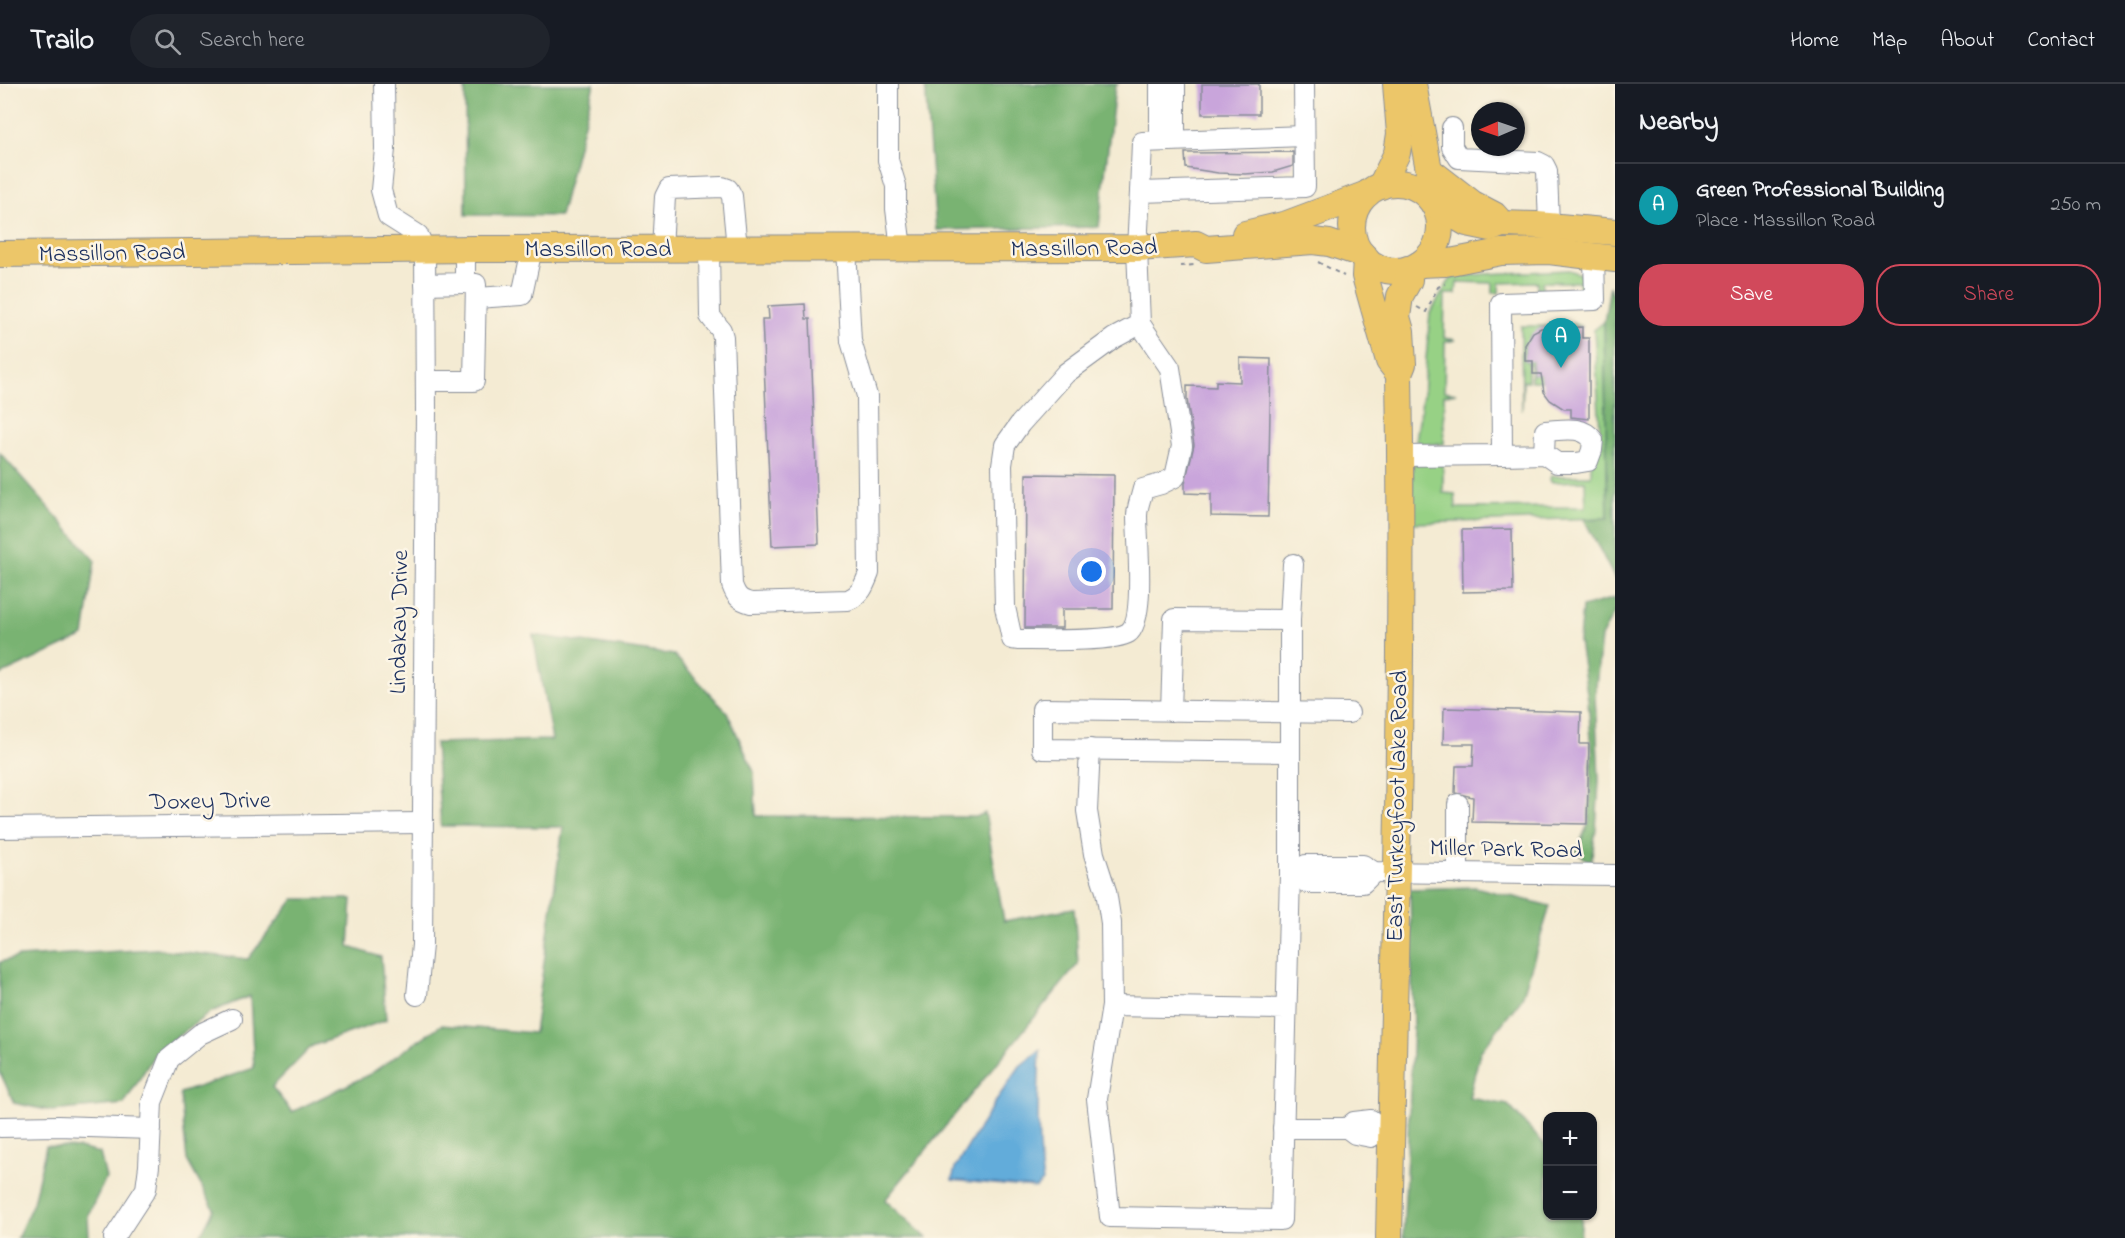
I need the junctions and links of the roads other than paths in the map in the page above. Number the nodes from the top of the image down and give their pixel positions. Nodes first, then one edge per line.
1 (384, 84) edge
2 (888, 84) edge
3 (1160, 84) edge
4 (1175, 84) edge
5 (1304, 84) edge
6 (1396, 84) edge
7 (1413, 84) edge
8 (1452, 128) dead end
9 (1304, 135) junction
10 (1168, 140) junction
11 (1374, 190) junction
12 (1430, 190) junction
13 (1140, 192) junction
14 (1502, 224) junction
15 (1549, 225) junction
16 (1615, 232) edge
17 (1196, 244) junction
18 (662, 248) junction
19 (709, 248) junction
20 (737, 248) junction
21 (846, 248) junction
22 (901, 248) junction
23 (1137, 248) junction
24 (465, 249) junction
25 (532, 249) junction
26 (425, 250) junction
27 (0, 254) edge
28 (1364, 256) junction
29 (1605, 258) edge
30 (1445, 263) junction
31 (1414, 267) junction
32 (465, 283) junction
33 (425, 284) junction
34 (477, 298) junction
35 (1140, 324) junction
36 (1401, 331) junction
37 (1399, 374) junction
38 (426, 381) junction
39 (1502, 454) junction
40 (1544, 454) dead end
41 (1400, 456) junction
42 (1293, 564) dead end
43 (1290, 620) junction
44 (1172, 711) junction
45 (1290, 713) junction
46 (1349, 713) dead end
47 (1090, 749) junction
48 (1290, 752) junction
49 (1458, 804) dead end
50 (421, 823) junction
51 (0, 828) edge
52 (1385, 872) junction
53 (1295, 874) junction
54 (1458, 874) junction
55 (1615, 875) edge
56 (417, 995) dead end
57 (1112, 1006) junction
58 (1285, 1009) junction
59 (232, 1019) dead end
60 (0, 1127) edge
61 (1283, 1128) junction
62 (151, 1129) junction
63 (1385, 1129) junction
64 (114, 1238) edge
65 (1389, 1238) edge

1 - 26 street
2 - 22 street
3 - 10 street
4 - 10 street
5 - 9 street
6 - 11 main road
7 - 12 main road
8 - 15 street
9 - 10 street
9 - 13 street
10 - 13 street
11 - 12 main road
11 - 17 main road, Massillon Road
11 - 28 main road
12 - 14 main road
12 - 14 main road
12 - 31 main road
13 - 23 street
14 - 15 main road
15 - 16 main road
17 - 23 main road, Massillon Road
17 - 28 main road, Massillon Road
18 - 19 main road, Massillon Road
18 - 20 street
18 - 25 main road, Massillon Road
19 - 20 main road, Massillon Road
19 - 21 street
20 - 21 main road, Massillon Road
21 - 22 main road, Massillon Road
22 - 23 main road, Massillon Road
23 - 35 street
24 - 25 main road, Massillon Road
24 - 26 main road, Massillon Road
24 - 32 street
25 - 34 street
26 - 27 main road, Massillon Road
26 - 33 street, Lindakay Drive
28 - 31 main road
28 - 37 main road, East Turkeyfoot Lake Road
29 - 30 main road
29 - 39 street
30 - 31 main road
30 - 36 main road
31 - 36 main road, East Turkeyfoot Lake Road
32 - 33 street
32 - 34 street
33 - 38 street, Lindakay Drive
34 - 38 street
35 - 35 street
36 - 37 main road, East Turkeyfoot Lake Road
37 - 41 main road, East Turkeyfoot Lake Road
38 - 50 street, Lindakay Drive
39 - 40 street
39 - 41 street
41 - 52 main road, East Turkeyfoot Lake Road
42 - 43 street
43 - 44 street
43 - 45 street
44 - 45 street
44 - 47 street
45 - 46 street
45 - 48 street
47 - 48 street
47 - 57 street
48 - 53 street
49 - 54 street
50 - 51 street, Doxey Drive
50 - 56 street, Lindakay Drive
52 - 53 street, Miller Park Road
52 - 54 street, Miller Park Road
52 - 63 main road, East Turkeyfoot Lake Road
53 - 58 street
54 - 55 street, Miller Park Road
57 - 58 street
57 - 61 street
58 - 61 street
59 - 62 street
60 - 62 street
61 - 63 street
62 - 64 street
63 - 65 main road, East Turkeyfoot Lake Road

